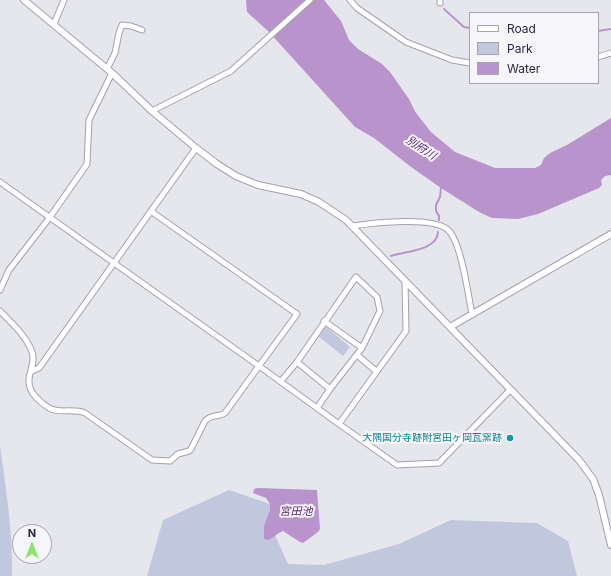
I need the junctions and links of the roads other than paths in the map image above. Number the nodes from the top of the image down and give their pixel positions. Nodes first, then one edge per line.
1 (24, 0) edge
2 (64, 0) edge
3 (310, 0) edge
4 (350, 0) edge
5 (54, 24) junction
6 (142, 30) dead end
7 (611, 53) edge
8 (599, 57) edge
9 (469, 63) edge
10 (110, 71) junction
11 (152, 111) junction
12 (196, 148) junction
13 (0, 182) edge
14 (152, 212) junction
15 (50, 217) junction
16 (352, 226) junction
17 (611, 234) edge
18 (114, 263) junction
19 (404, 280) junction
20 (0, 290) edge
21 (0, 311) edge
22 (472, 314) junction
23 (324, 321) junction
24 (450, 327) junction
25 (362, 348) junction
26 (357, 355) junction
27 (297, 362) junction
28 (259, 366) junction
29 (32, 371) junction
30 (376, 371) junction
31 (281, 381) junction
32 (330, 389) junction
33 (510, 390) junction
34 (317, 408) junction
35 (339, 424) junction
36 (611, 545) edge

1 - 5 street
2 - 5 street
3 - 11 street
4 - 9 street
5 - 10 street
6 - 10 street
7 - 8 street
10 - 11 street
10 - 15 street
11 - 12 street
12 - 14 street
12 - 16 street
13 - 15 street
14 - 18 street
14 - 28 street
15 - 18 street
15 - 20 street
16 - 19 street
16 - 22 street
17 - 22 street
18 - 28 street
18 - 29 street
19 - 24 street
19 - 30 street
21 - 29 street
22 - 24 street
23 - 25 street
23 - 25 street
23 - 27 street
24 - 33 street
25 - 26 street
26 - 30 street
26 - 32 street
27 - 31 street
27 - 32 street
28 - 29 street
28 - 31 street
30 - 35 street
31 - 34 street
32 - 34 street
33 - 35 street
33 - 36 street
34 - 35 street

